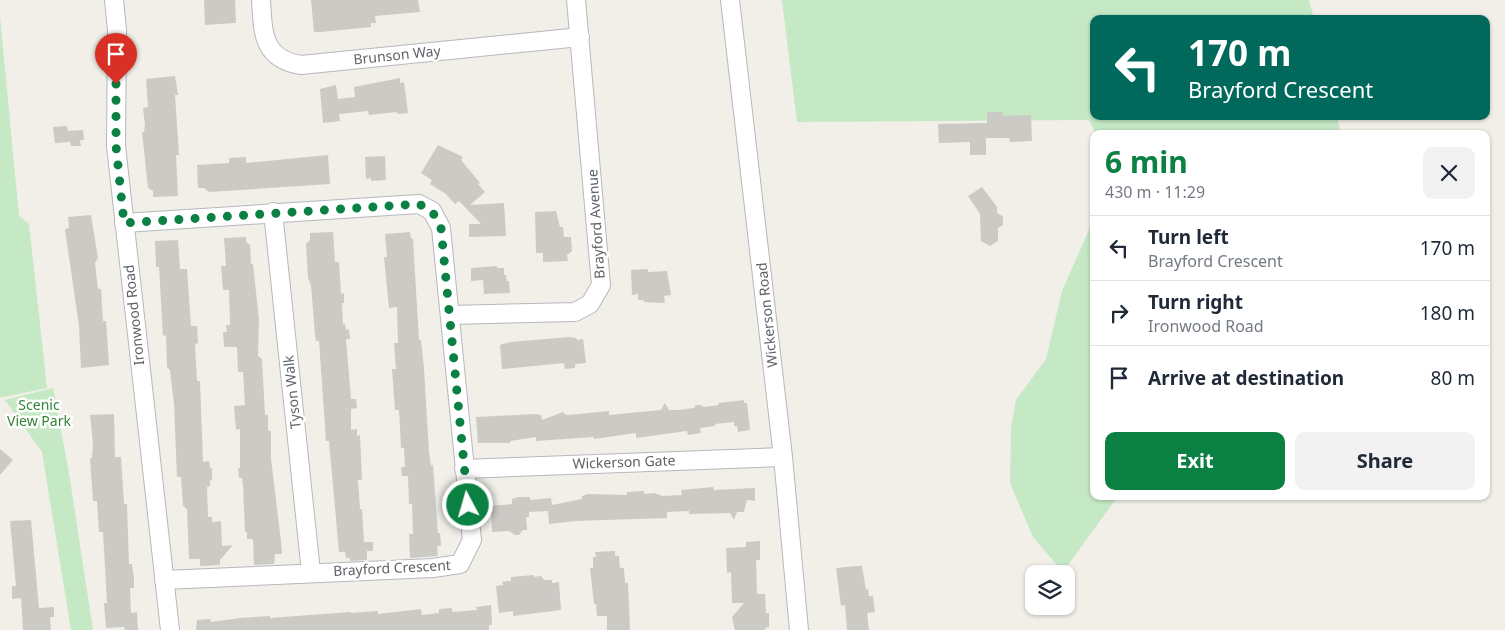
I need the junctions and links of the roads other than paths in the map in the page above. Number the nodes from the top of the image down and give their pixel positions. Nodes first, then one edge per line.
1 (114, 0) edge
2 (261, 0) edge
3 (576, 0) edge
4 (730, 0) edge
5 (580, 37) junction
6 (273, 212) junction
7 (124, 223) junction
8 (450, 315) junction
9 (783, 456) junction
10 (464, 469) junction
11 (311, 572) junction
12 (164, 580) junction
13 (170, 630) edge
14 (799, 630) edge

1 - 7 street, Ironwood Road
2 - 5 street, Brunson Way
3 - 5 street, Brayford Avenue
4 - 9 street, Wickerson Road
5 - 8 street, Brayford Avenue
6 - 7 street, Brayford Crescent
6 - 8 street, Brayford Crescent
6 - 11 street, Tyson Walk
7 - 12 street, Ironwood Road
8 - 10 street, Brayford Crescent
9 - 10 street, Wickerson Gate
9 - 14 street, Wickerson Road
10 - 11 street, Brayford Crescent
11 - 12 street, Brayford Crescent
12 - 13 street, Ironwood Road

